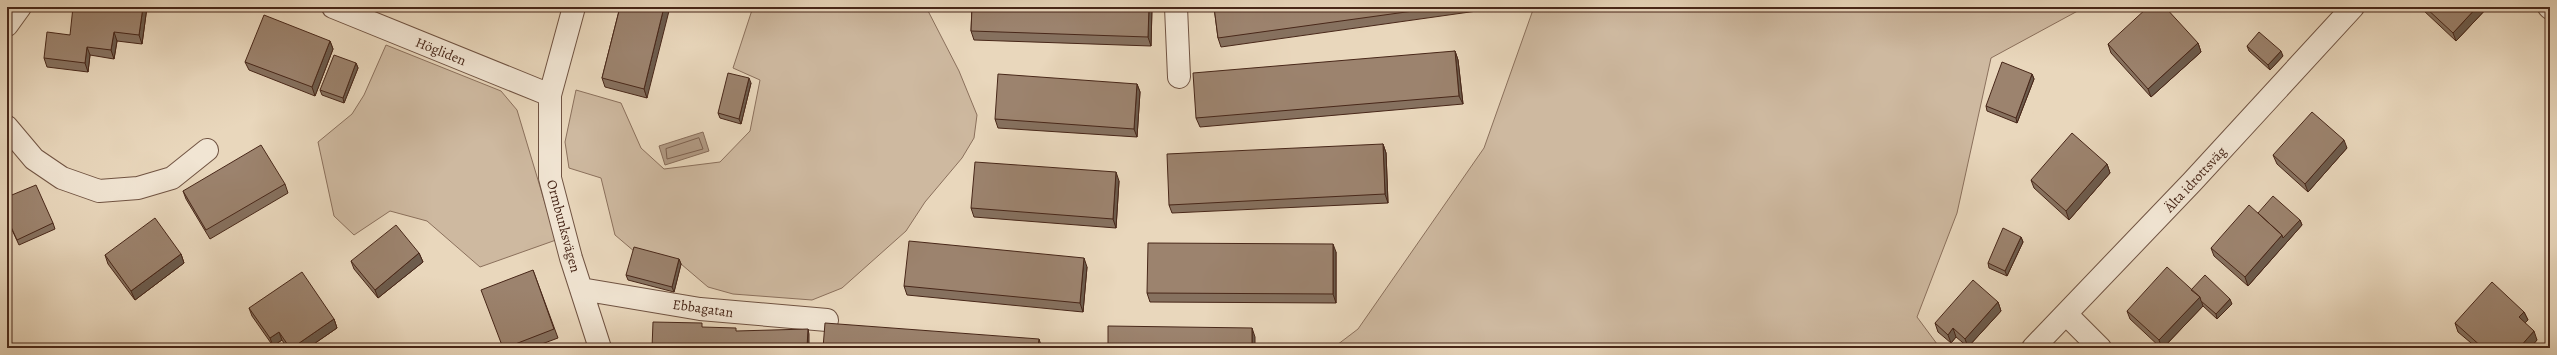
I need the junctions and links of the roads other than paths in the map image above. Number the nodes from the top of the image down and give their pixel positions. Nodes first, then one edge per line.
1 (20, 7) edge
2 (333, 7) edge
3 (574, 7) edge
4 (1176, 7) edge
5 (2353, 7) edge
6 (7, 25) edge
7 (1179, 77) dead end
8 (550, 95) junction
9 (7, 127) edge
10 (207, 150) dead end
11 (581, 289) junction
12 (2067, 315) junction
13 (827, 320) dead end
14 (600, 348) edge
15 (2034, 348) edge
16 (2100, 348) edge

1 - 6 street
2 - 8 street, Högliden
3 - 8 street, Ormbunksvägen
4 - 7 street
5 - 12 street, Älta idrottsväg
8 - 11 street, Ormbunksvägen
9 - 10 street
11 - 13 street, Ebbagatan
11 - 14 street, Ormbunksvägen
12 - 15 street, Älta idrottsväg
12 - 16 street

